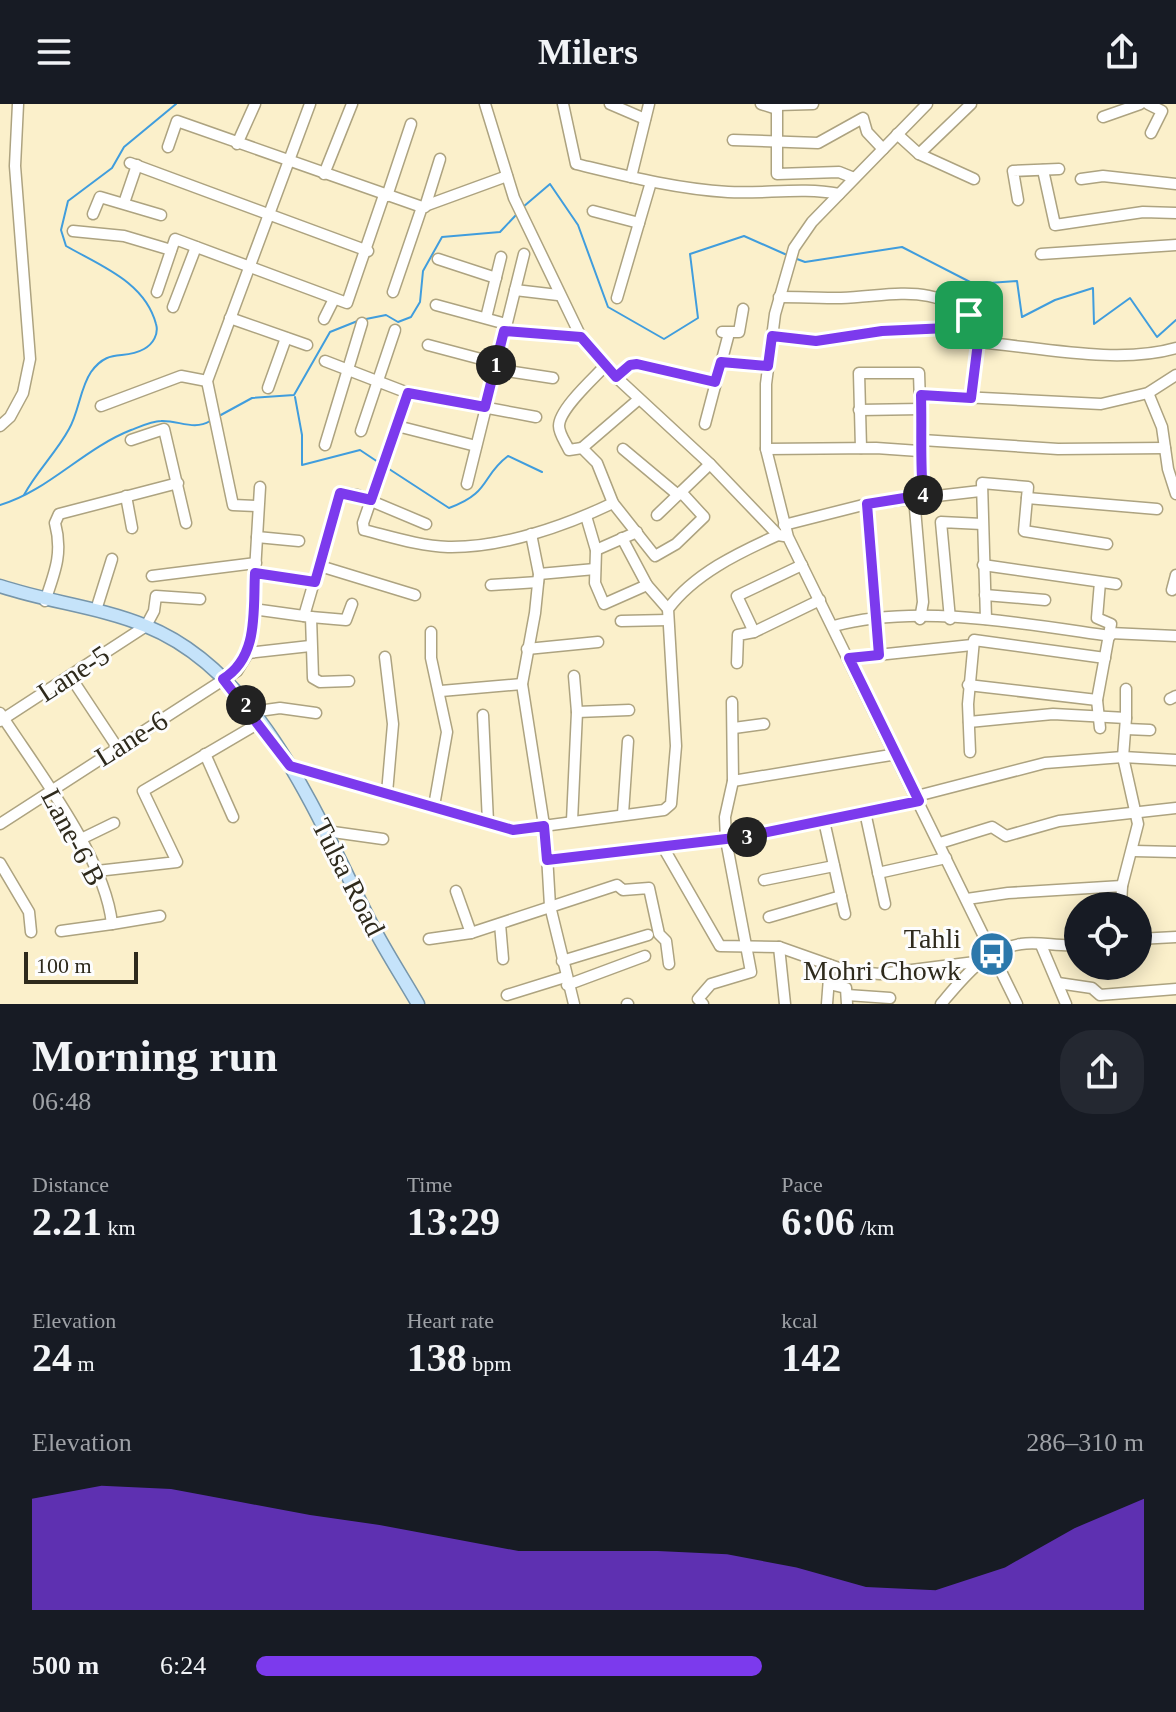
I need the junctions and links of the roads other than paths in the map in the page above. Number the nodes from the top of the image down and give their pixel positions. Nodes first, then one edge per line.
1 (18, 104) edge
2 (255, 104) edge
3 (310, 104) edge
4 (352, 104) edge
5 (485, 104) edge
6 (563, 104) edge
7 (610, 104) edge
8 (649, 104) edge
9 (761, 104) edge
10 (813, 104) edge
11 (927, 104) edge
12 (971, 104) edge
13 (1140, 104) edge
14 (1148, 104) edge
15 (777, 106) edge
16 (1103, 117) dead end
17 (645, 119) junction
18 (411, 124) dead end
19 (1151, 133) dead end
20 (897, 134) junction
21 (733, 140) dead end
22 (776, 142) junction
23 (237, 144) junction
24 (168, 147) dead end
25 (883, 149) junction
26 (919, 154) junction
27 (440, 159) dead end
28 (288, 163) junction
29 (1059, 169) dead end
30 (1043, 170) junction
31 (324, 174) junction
32 (507, 176) junction
33 (631, 177) junction
34 (854, 178) junction
35 (974, 179) dead end
36 (1081, 179) dead end
37 (651, 182) junction
38 (1176, 184) edge
39 (839, 194) junction
40 (386, 196) junction
41 (1018, 200) dead end
42 (124, 203) junction
43 (423, 207) junction
44 (593, 211) dead end
45 (1176, 213) edge
46 (93, 214) dead end
47 (161, 215) dead end
48 (269, 215) junction
49 (639, 223) junction
50 (73, 231) dead end
51 (1176, 245) edge
52 (196, 247) junction
53 (171, 250) junction
54 (368, 251) junction
55 (524, 254) dead end
56 (1041, 254) dead end
57 (501, 257) dead end
58 (438, 259) dead end
59 (249, 267) junction
60 (496, 278) junction
61 (515, 290) junction
62 (157, 292) dead end
63 (393, 292) dead end
64 (558, 295) junction
65 (779, 297) junction
66 (617, 298) dead end
67 (334, 299) junction
68 (436, 305) dead end
69 (173, 307) dead end
70 (743, 309) dead end
71 (969, 315) junction
72 (230, 318) junction
73 (486, 318) junction
74 (324, 319) dead end
75 (362, 323) dead end
76 (505, 327) junction
77 (395, 330) dead end
78 (772, 336) junction
79 (581, 337) junction
80 (286, 338) junction
81 (978, 342) junction
82 (307, 345) dead end
83 (428, 345) dead end
84 (1176, 348) edge
85 (325, 361) dead end
86 (721, 362) junction
87 (495, 366) junction
88 (605, 366) junction
89 (768, 366) junction
90 (347, 370) junction
91 (1176, 375) edge
92 (616, 377) junction
93 (553, 378) dead end
94 (207, 381) junction
95 (378, 381) junction
96 (715, 382) junction
97 (268, 388) dead end
98 (408, 393) junction
99 (1148, 393) junction
100 (921, 395) junction
101 (971, 398) junction
102 (639, 399) junction
103 (101, 406) dead end
104 (485, 407) junction
105 (922, 409) junction
106 (859, 410) junction
107 (536, 417) dead end
108 (705, 424) dead end
109 (0, 426) edge
110 (397, 426) junction
111 (361, 431) dead end
112 (131, 440) dead end
113 (325, 445) dead end
114 (476, 446) junction
115 (921, 446) junction
116 (582, 448) junction
117 (861, 448) junction
118 (1165, 448) junction
119 (623, 449) dead end
120 (766, 449) junction
121 (710, 464) junction
122 (178, 483) junction
123 (467, 484) dead end
124 (260, 487) dead end
125 (980, 491) junction
126 (680, 494) junction
127 (1176, 494) edge
128 (126, 496) junction
129 (918, 496) junction
130 (1027, 498) junction
131 (371, 500) junction
132 (613, 503) junction
133 (867, 504) junction
134 (258, 506) junction
135 (1157, 509) dead end
136 (657, 515) dead end
137 (586, 516) junction
138 (186, 523) dead end
139 (426, 524) dead end
140 (982, 524) junction
141 (132, 528) dead end
142 (637, 532) junction
143 (783, 532) junction
144 (531, 534) junction
145 (257, 537) junction
146 (622, 538) junction
147 (299, 541) dead end
148 (1107, 544) dead end
149 (596, 550) junction
150 (112, 559) dead end
151 (802, 565) junction
152 (983, 565) junction
153 (320, 566) junction
154 (256, 568) junction
155 (595, 569) junction
156 (1176, 575) edge
157 (152, 576) dead end
158 (538, 578) junction
159 (315, 582) junction
160 (1100, 582) junction
161 (1116, 584) dead end
162 (491, 585) dead end
163 (647, 585) junction
164 (0, 586) edge
165 (1172, 590) dead end
166 (415, 595) dead end
167 (985, 595) junction
168 (200, 599) dead end
169 (820, 600) junction
170 (1045, 600) dead end
171 (45, 601) junction
172 (352, 604) dead end
173 (253, 609) junction
174 (96, 610) junction
175 (668, 615) junction
176 (308, 616) junction
177 (877, 618) junction
178 (920, 619) junction
179 (950, 619) junction
180 (986, 619) junction
181 (621, 621) dead end
182 (146, 626) junction
183 (834, 626) junction
184 (431, 632) dead end
185 (754, 632) junction
186 (1110, 634) junction
187 (1176, 636) edge
188 (598, 642) dead end
189 (972, 645) junction
190 (310, 646) junction
191 (527, 649) junction
192 (248, 653) junction
193 (879, 655) junction
194 (385, 657) dead end
195 (849, 658) junction
196 (1105, 658) junction
197 (737, 663) dead end
198 (70, 676) junction
199 (574, 676) dead end
200 (223, 679) junction
201 (349, 681) dead end
202 (522, 684) junction
203 (968, 685) junction
204 (1126, 689) dead end
205 (441, 691) junction
206 (1097, 700) junction
207 (732, 702) dead end
208 (629, 710) dead end
209 (577, 712) junction
210 (316, 713) dead end
211 (483, 715) dead end
212 (1098, 716) junction
213 (1, 717) edge
214 (255, 718) junction
215 (969, 722) junction
216 (764, 724) dead end
217 (1126, 724) junction
218 (734, 728) junction
219 (1100, 728) dead end
220 (1150, 730) dead end
221 (628, 741) dead end
222 (117, 747) junction
223 (970, 752) dead end
224 (205, 754) junction
225 (897, 754) junction
226 (1123, 757) junction
227 (1176, 760) edge
228 (290, 766) junction
229 (733, 781) junction
230 (50, 790) junction
231 (387, 793) junction
232 (918, 798) junction
233 (434, 806) junction
234 (1176, 808) edge
235 (1137, 811) junction
236 (865, 812) junction
237 (623, 814) junction
238 (233, 817) dead end
239 (572, 821) junction
240 (824, 821) junction
241 (488, 822) junction
242 (114, 823) dead end
243 (0, 824) edge
244 (544, 826) junction
245 (326, 831) junction
246 (383, 839) dead end
247 (79, 840) junction
248 (726, 840) junction
249 (940, 843) junction
250 (663, 847) junction
251 (1134, 851) junction
252 (1176, 852) edge
253 (946, 858) junction
254 (547, 860) junction
255 (0, 863) edge
256 (834, 866) junction
257 (97, 871) junction
258 (878, 873) junction
259 (764, 880) dead end
260 (1122, 886) junction
261 (456, 891) dead end
262 (1122, 892) edge
263 (841, 896) junction
264 (967, 899) junction
265 (885, 904) dead end
266 (550, 906) junction
267 (845, 914) dead end
268 (160, 916) dead end
269 (769, 917) dead end
270 (112, 924) junction
271 (500, 924) junction
272 (61, 931) dead end
273 (31, 932) dead end
274 (471, 933) junction
275 (648, 935) dead end
276 (1176, 937) edge
277 (1152, 938) edge
278 (429, 939) dead end
279 (744, 944) junction
280 (1041, 945) junction
281 (1064, 945) edge
282 (779, 947) junction
283 (645, 956) dead end
284 (988, 958) junction
285 (503, 959) dead end
286 (562, 961) junction
287 (669, 964) dead end
288 (830, 965) junction
289 (566, 981) junction
290 (1058, 983) junction
291 (829, 984) junction
292 (1176, 989) edge
293 (507, 995) dead end
294 (890, 998) dead end
295 (847, 1000) edge
296 (1014, 1002) edge
297 (418, 1004) edge
298 (574, 1004) edge
299 (703, 1004) edge
300 (785, 1004) edge
301 (827, 1004) edge
302 (941, 1004) edge
303 (1066, 1004) edge

1 - 109 street
2 - 23 street
3 - 28 street
4 - 31 street
5 - 32 street
6 - 33 street
7 - 17 street
8 - 17 street
9 - 15 street
10 - 15 street
11 - 20 street
12 - 26 street
13 - 16 street
14 - 19 street
15 - 22 street
17 - 33 street
18 - 40 street
20 - 25 street
20 - 26 street
21 - 22 street
22 - 25 street
22 - 34 street
23 - 24 street
23 - 28 street
25 - 34 street
26 - 35 street
27 - 43 street
28 - 31 street
28 - 48 street
29 - 30 street
30 - 41 street
30 - 45 street
31 - 40 street
32 - 43 street
32 - 64 street
33 - 37 street
34 - 39 street
36 - 38 street
37 - 39 street
37 - 49 street
39 - 65 street
40 - 43 street
40 - 54 street
42 - 46 street
42 - 47 street
42 - 48 street
43 - 63 street
44 - 49 street
48 - 54 street
48 - 59 street
49 - 66 street
50 - 53 street
51 - 56 street
52 - 53 street
52 - 59 street
52 - 69 street
53 - 62 street
54 - 67 street
55 - 61 street
57 - 60 street
58 - 60 street
59 - 67 street
59 - 72 street
60 - 73 street
61 - 64 street
61 - 76 street
64 - 79 street
65 - 71 street
65 - 78 street
67 - 74 street
68 - 73 street
70 - 86 street
71 - 78 street
71 - 81 street
72 - 80 street
72 - 94 street
73 - 76 street
75 - 90 street
76 - 79 street
76 - 87 street
77 - 95 street
78 - 89 street
79 - 88 street
80 - 82 street
80 - 97 street
81 - 84 street
81 - 101 street
83 - 87 street
85 - 90 street
86 - 89 street
86 - 96 street
87 - 93 street
87 - 104 street
88 - 92 street
88 - 116 street
89 - 120 street
90 - 95 street
90 - 113 street
91 - 99 street
92 - 96 street
92 - 102 street
94 - 103 street
94 - 134 street
95 - 98 street
95 - 111 street
96 - 108 street
98 - 104 street
98 - 110 street
99 - 101 street
99 - 118 street
100 - 101 street
100 - 105 street
100 - 106 street
102 - 116 street
102 - 121 street
104 - 107 street
104 - 114 street
105 - 106 street
105 - 115 street
106 - 117 street
110 - 114 street
110 - 131 street
112 - 122 street
114 - 123 street
115 - 117 street
115 - 118 street
115 - 129 street
116 - 132 street
117 - 120 street
118 - 127 street
119 - 126 street
120 - 143 street
121 - 126 street
121 - 143 street
122 - 128 street
122 - 138 street
124 - 134 street
125 - 129 street
125 - 130 street
125 - 140 street
126 - 136 street
126 - 142 street
128 - 141 street
128 - 171 street
129 - 133 street
129 - 178 street
130 - 135 street
130 - 148 street
131 - 139 street
131 - 144 street
131 - 153 street
132 - 137 street
132 - 142 street
133 - 143 street
133 - 177 street
134 - 145 street
137 - 144 street
137 - 149 street
140 - 152 street
140 - 179 street
142 - 146 street
143 - 151 street
143 - 175 street
144 - 158 street
145 - 147 street
145 - 154 street
146 - 149 street
146 - 163 street
149 - 155 street
150 - 174 street
151 - 169 street
151 - 185 street
152 - 160 street
152 - 167 street
153 - 159 street
153 - 166 street
154 - 157 street
154 - 159 street
154 - 173 street
155 - 158 street
155 - 163 street
156 - 165 street
158 - 162 street
158 - 191 street
159 - 176 street
160 - 161 street
160 - 186 street
163 - 175 street
164 - 171 main road, Tulsa Road
167 - 170 street
167 - 180 street
168 - 182 street
169 - 183 street
169 - 185 street
171 - 174 main road, Tulsa Road
172 - 176 street
173 - 176 street
173 - 192 street
174 - 182 main road, Tulsa Road
175 - 181 street
175 - 237 street
176 - 190 street
177 - 178 street
177 - 183 street
177 - 193 street
178 - 179 street
179 - 180 street
180 - 186 street
182 - 198 street, Lane-5
182 - 200 main road, Tulsa Road
183 - 195 street
184 - 205 street
185 - 197 street
186 - 187 street
186 - 196 street
188 - 191 street
189 - 193 street
189 - 196 street
189 - 203 street
190 - 192 street
190 - 201 street
191 - 202 street
192 - 200 street, Lane-6
193 - 195 street
194 - 231 street
195 - 225 street
196 - 206 street
198 - 213 street, Lane-5
198 - 222 street
199 - 209 street
200 - 214 main road, Tulsa Road
200 - 222 street, Lane-6
202 - 205 street
202 - 244 street
203 - 206 street
203 - 215 street
204 - 217 street
205 - 233 street
206 - 212 street
207 - 218 street
208 - 209 street
209 - 239 street
210 - 214 street
211 - 241 street
212 - 215 street
212 - 217 street
212 - 219 street
213 - 230 street, Lane-6 B
214 - 224 street, Lane-6
214 - 228 main road, Tulsa Road
215 - 223 street
216 - 218 street
217 - 220 street
217 - 226 street
218 - 229 street
221 - 237 street
222 - 230 street, Lane-6
224 - 238 street
224 - 257 street, Lane-6
225 - 229 street
225 - 232 street
226 - 227 street
226 - 232 street
226 - 235 street
228 - 231 street
228 - 245 main road, Tulsa Road
229 - 248 street
230 - 243 street, Lane-6
230 - 247 street, Lane-6 B
231 - 233 street
232 - 236 street
232 - 249 street
233 - 241 street
234 - 235 street
235 - 249 street
235 - 251 street
236 - 240 street
236 - 258 street
237 - 239 street
239 - 244 street
240 - 248 street
240 - 256 street
241 - 244 street
242 - 247 street
244 - 254 street
245 - 246 street
245 - 297 main road, Tulsa Road
247 - 257 street, Lane-6 B
248 - 250 street
248 - 279 street
249 - 253 street
250 - 254 street
250 - 279 street
251 - 252 street
251 - 260 street
253 - 258 street
253 - 264 street
254 - 266 street
255 - 273 street
256 - 259 street
256 - 263 street
257 - 270 street, Lane-6 B
258 - 265 street
260 - 262 street
260 - 264 street
261 - 274 street
263 - 267 street
263 - 269 street
264 - 284 street
266 - 271 street
266 - 286 street
266 - 287 street
268 - 270 street, Lane-6 B
270 - 272 street
271 - 274 street
271 - 285 street
274 - 278 street
275 - 286 street
276 - 277 street
279 - 282 street
279 - 299 street
280 - 281 street
280 - 284 street
280 - 290 street
282 - 288 street
282 - 300 street
283 - 289 street
284 - 288 street
284 - 296 street
284 - 302 street
286 - 289 street
288 - 291 street
289 - 293 street
289 - 298 street
290 - 292 street
290 - 303 street
291 - 295 street
291 - 301 street
294 - 295 street

